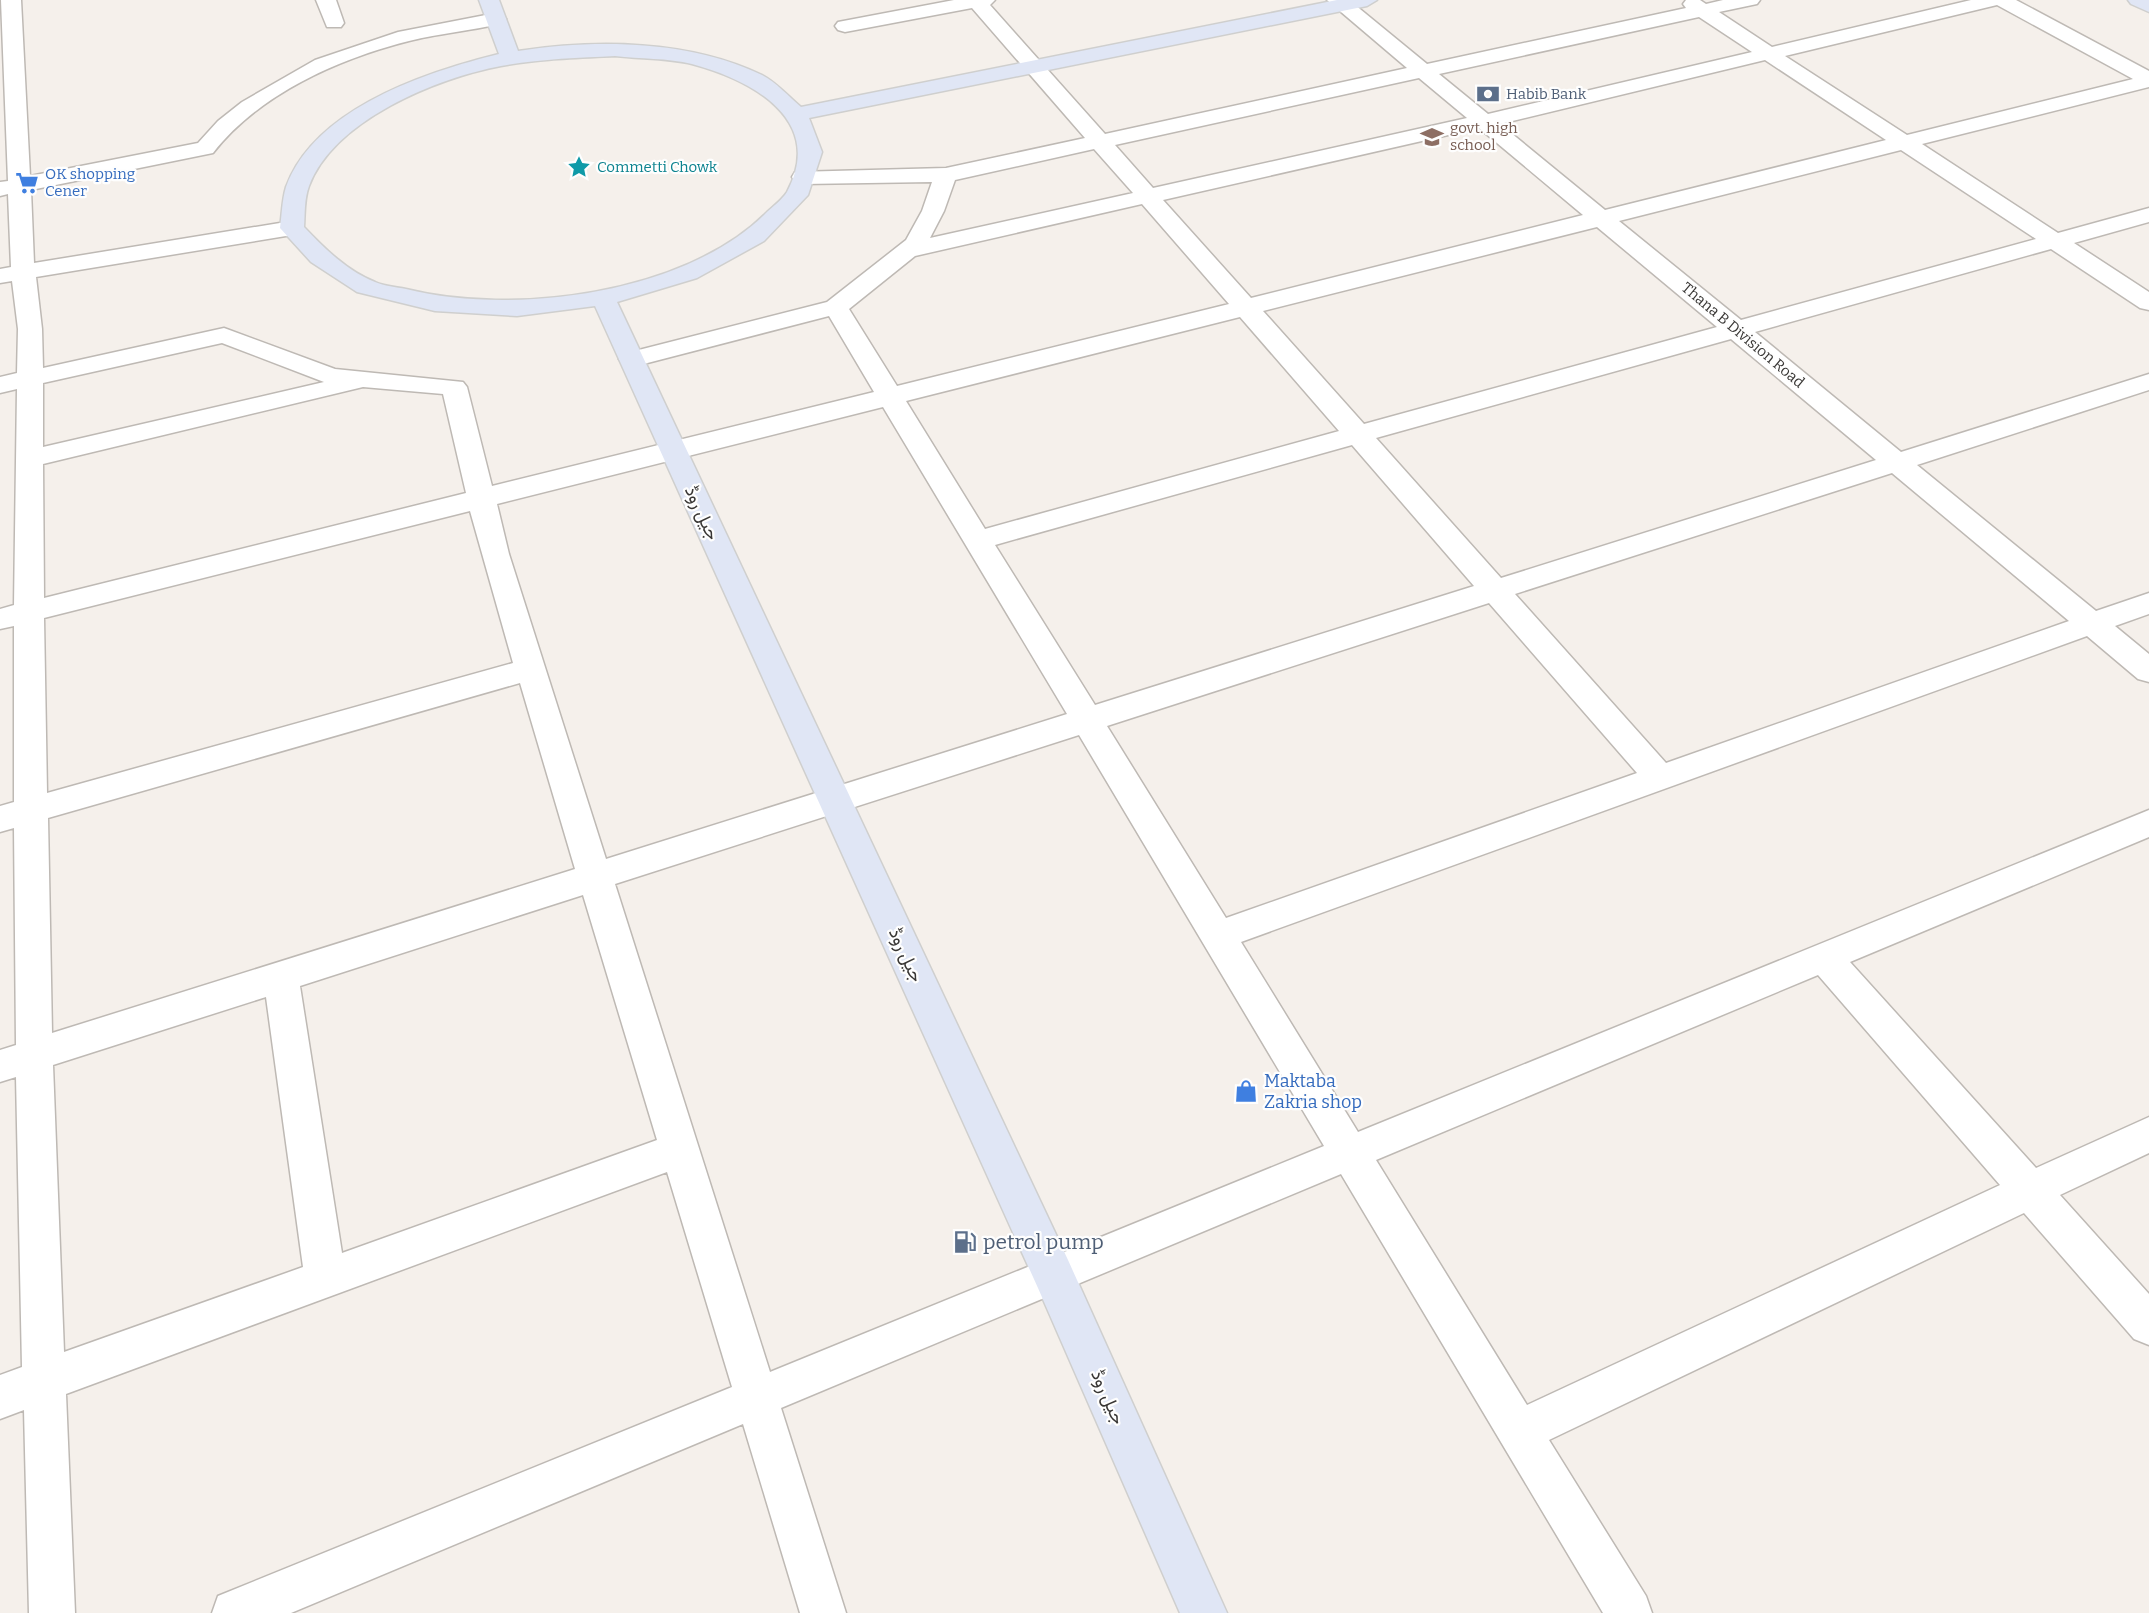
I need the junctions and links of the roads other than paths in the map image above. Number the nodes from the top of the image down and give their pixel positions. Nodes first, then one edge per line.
1 (11, 0) edge
2 (326, 0) edge
3 (979, 0) edge
4 (1750, 0) edge
5 (1995, 0) edge
6 (2002, 0) edge
7 (2138, 0) edge
8 (1349, 2) edge
9 (1694, 5) edge
10 (2149, 6) edge
11 (493, 10) edge
12 (334, 23) dead end
13 (845, 26) dead end
14 (1768, 54) junction
15 (511, 60) junction
16 (1032, 65) junction
17 (1423, 71) junction
18 (2149, 80) edge
19 (797, 114) junction
20 (1484, 121) junction
21 (1100, 142) junction
22 (1904, 142) junction
23 (946, 175) junction
24 (803, 177) junction
25 (10, 187) edge
26 (1148, 197) junction
27 (2149, 215) edge
28 (1601, 218) junction
29 (292, 228) junction
30 (2054, 241) junction
31 (905, 251) junction
32 (11, 274) edge
33 (603, 298) junction
34 (2149, 303) edge
35 (836, 307) junction
36 (1246, 307) junction
37 (1736, 329) junction
38 (632, 359) junction
39 (369, 379) junction
40 (15, 381) edge
41 (2149, 382) edge
42 (890, 396) junction
43 (1358, 435) junction
44 (673, 450) junction
45 (31, 458) junction
46 (1897, 463) junction
47 (482, 499) junction
48 (978, 540) junction
49 (1495, 590) junction
50 (2149, 603) edge
51 (15, 616) edge
52 (2092, 624) junction
53 (531, 669) junction
54 (2149, 671) edge
55 (1087, 720) junction
56 (1660, 778) junction
57 (834, 800) junction
58 (16, 814) edge
59 (2149, 823) edge
60 (595, 876) junction
61 (1218, 936) junction
62 (1824, 957) junction
63 (281, 976) junction
64 (35, 1054) junction
65 (0, 1066) edge
66 (2149, 1134) edge
67 (679, 1150) junction
68 (1350, 1153) junction
69 (2030, 1190) junction
70 (1053, 1274) junction
71 (325, 1278) junction
72 (2149, 1325) edge
73 (45, 1380) junction
74 (0, 1397) edge
75 (755, 1397) junction
76 (1518, 1431) junction
77 (52, 1613) edge
78 (235, 1613) edge
79 (823, 1613) edge
80 (1204, 1613) edge
81 (1629, 1613) edge

1 - 25 street
2 - 12 street
3 - 13 street
3 - 16 street
4 - 9 street
5 - 14 street
6 - 18 street
7 - 10 main road
8 - 16 main road
8 - 17 street, Thana B Division Road
9 - 14 street
9 - 17 street
11 - 15 main road
11 - 25 street
14 - 20 street
14 - 22 street
15 - 19 main road
15 - 29 main road
16 - 19 main road
16 - 21 street
17 - 20 street, Thana B Division Road
17 - 21 street
18 - 22 street
19 - 24 main road
20 - 26 street
20 - 28 street, Thana B Division Road
21 - 23 street
21 - 26 street
22 - 28 street
22 - 30 street
23 - 24 street
23 - 31 street
24 - 33 main road
25 - 32 street
26 - 31 street
26 - 36 street
27 - 30 street
28 - 36 street
28 - 37 street, Thana B Division Road
29 - 32 street
29 - 33 main road
30 - 34 street
30 - 37 street
31 - 35 street
32 - 40 street
33 - 38 main road, جیل روڈ
35 - 38 street
35 - 42 street
36 - 42 street
36 - 43 street
37 - 43 street
37 - 46 street, Thana B Division Road
38 - 44 main road, جیل روڈ
39 - 40 street
39 - 45 street
39 - 47 street
40 - 45 street
41 - 46 street
42 - 44 street
42 - 48 street
43 - 48 street
43 - 49 street
44 - 47 street
44 - 57 main road, جیل روڈ
45 - 51 street
46 - 49 street
46 - 52 street, Thana B Division Road
47 - 51 street
47 - 53 street
48 - 55 street
49 - 55 street
49 - 56 street
50 - 52 street
51 - 58 street
52 - 54 street, Thana B Division Road
52 - 56 street
53 - 58 street
53 - 60 street
55 - 57 street
55 - 61 street
56 - 61 street
57 - 60 street
57 - 70 main road, جیل روڈ
58 - 64 street
59 - 62 street
60 - 63 street
60 - 67 street
61 - 68 street
62 - 68 street
62 - 69 street
63 - 64 street
63 - 71 street
64 - 65 street
64 - 73 street
66 - 69 street
67 - 71 street
67 - 75 street
68 - 70 street
68 - 76 street
69 - 72 street
69 - 76 street
70 - 75 street
70 - 80 main road, جیل روڈ
71 - 73 street
73 - 74 street
73 - 77 street
75 - 78 street
75 - 79 street
76 - 81 street

